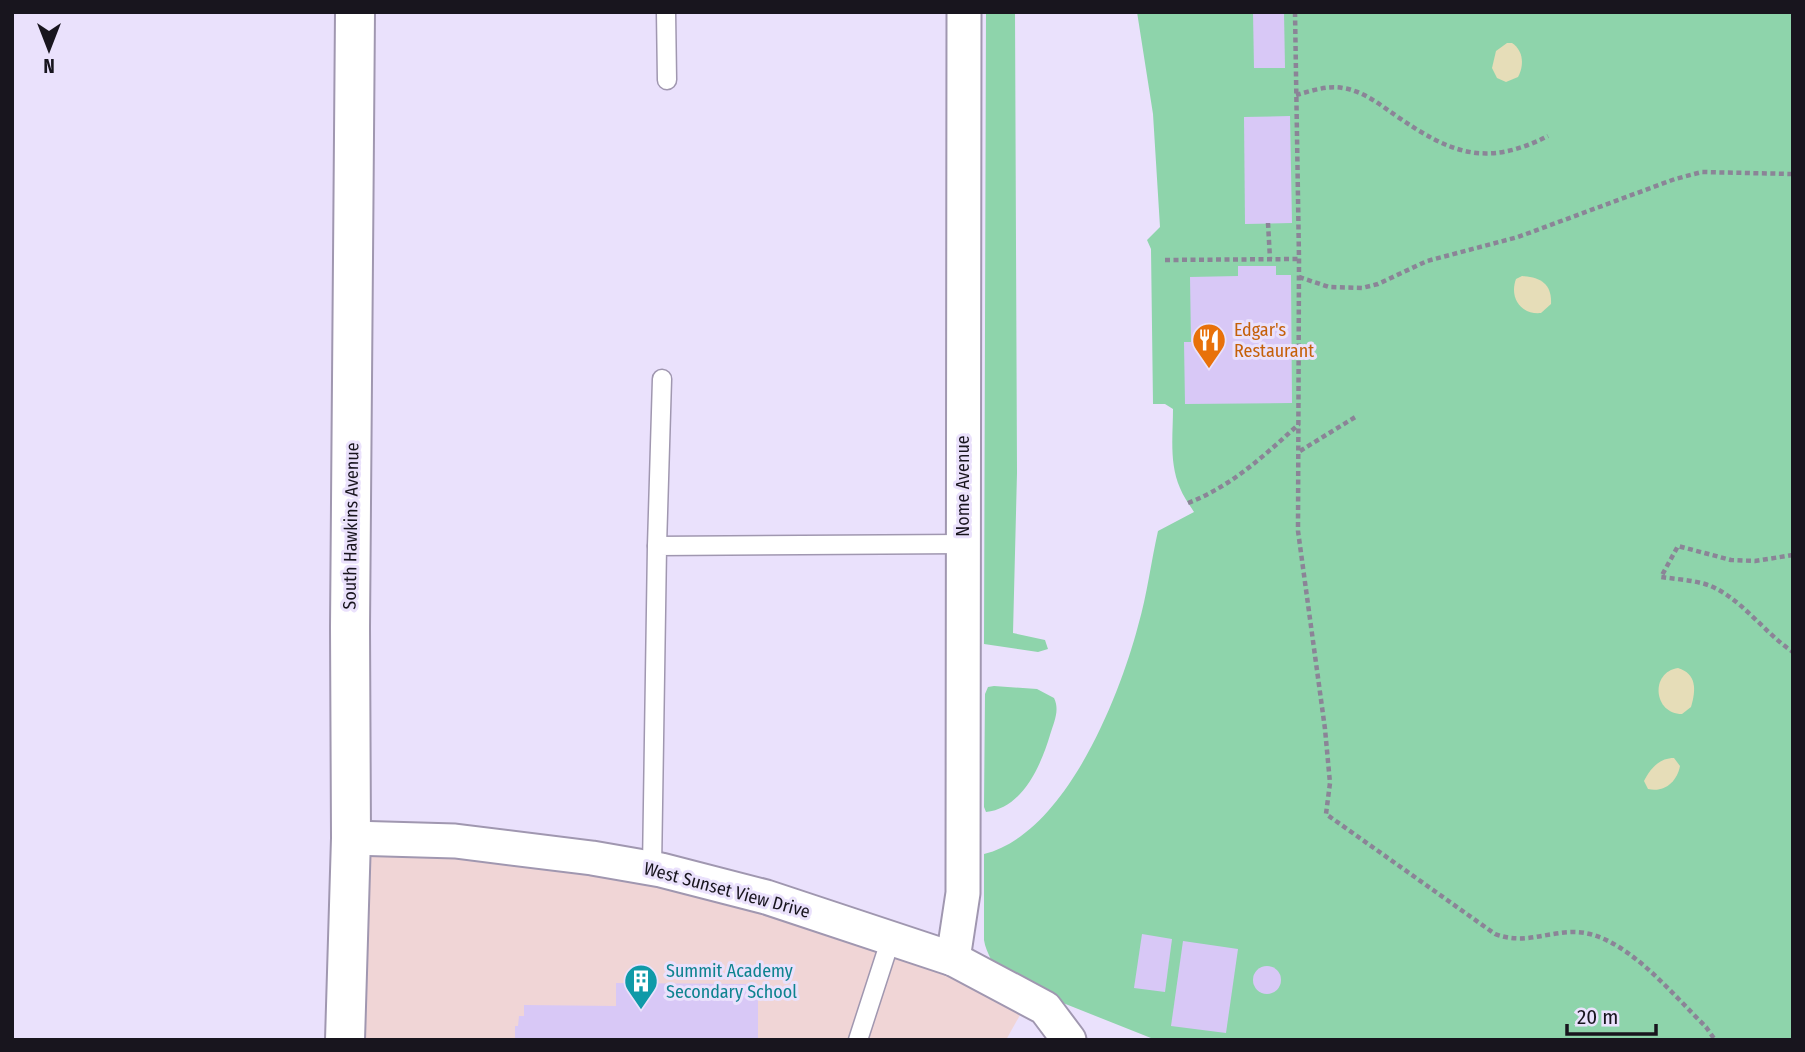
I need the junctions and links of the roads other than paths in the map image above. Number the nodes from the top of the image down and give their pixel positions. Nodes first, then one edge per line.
1 (355, 12) edge
2 (666, 12) edge
3 (964, 12) edge
4 (667, 80) dead end
5 (662, 379) dead end
6 (962, 544) junction
7 (657, 546) junction
8 (351, 838) junction
9 (653, 869) junction
10 (891, 938) junction
11 (953, 959) junction
12 (345, 1040) edge
13 (858, 1040) edge
14 (1069, 1040) edge

1 - 8 main road, South Hawkins Avenue
2 - 4 lane
3 - 6 street, Nome Avenue
5 - 7 lane
6 - 7 lane
6 - 11 street, Nome Avenue
7 - 9 lane
8 - 9 street, West Sunset View Drive
8 - 12 main road, South Hawkins Avenue
9 - 10 street, West Sunset View Drive
10 - 11 street, West Sunset View Drive
10 - 13 lane
11 - 14 street, West Sunset View Drive

